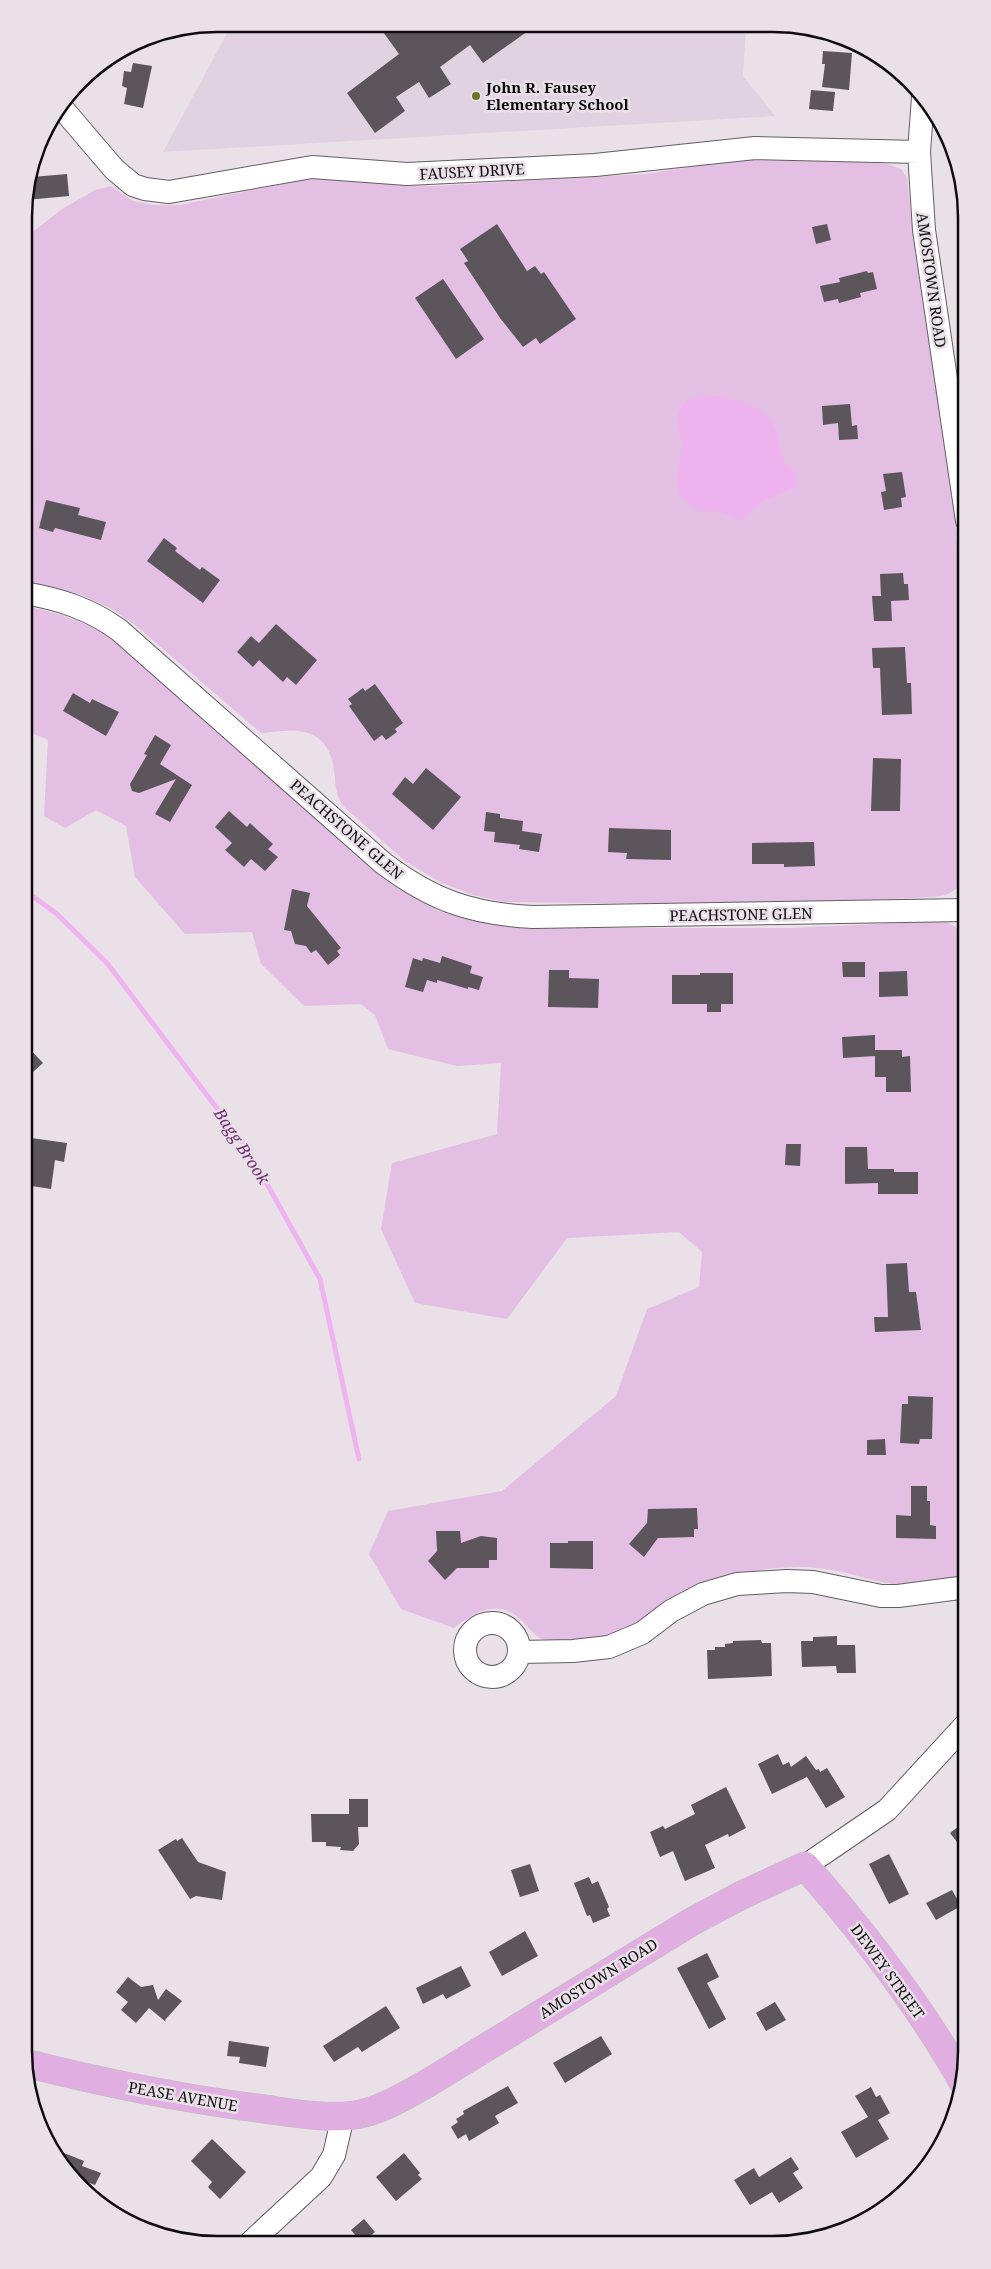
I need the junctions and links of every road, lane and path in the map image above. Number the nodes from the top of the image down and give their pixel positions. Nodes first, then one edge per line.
1 (923, 109) edge
2 (66, 112) edge
3 (919, 152) junction
4 (958, 460) edge
5 (32, 594) edge
6 (958, 910) edge
7 (958, 1588) edge
8 (519, 1652) dead end
9 (958, 1733) edge
10 (805, 1866) junction
11 (33, 2066) edge
12 (957, 2073) edge
13 (343, 2116) junction
14 (257, 2236) edge

1 - 3 street, AMOSTOWN ROAD
2 - 3 street, FAUSEY DRIVE
3 - 4 street, AMOSTOWN ROAD
5 - 6 street, PEACHSTONE GLEN
7 - 8 street
9 - 10 street, AMOSTOWN ROAD
10 - 12 main road, DEWEY STREET
10 - 13 main road, AMOSTOWN ROAD
11 - 13 main road, PEASE AVENUE
13 - 14 street

